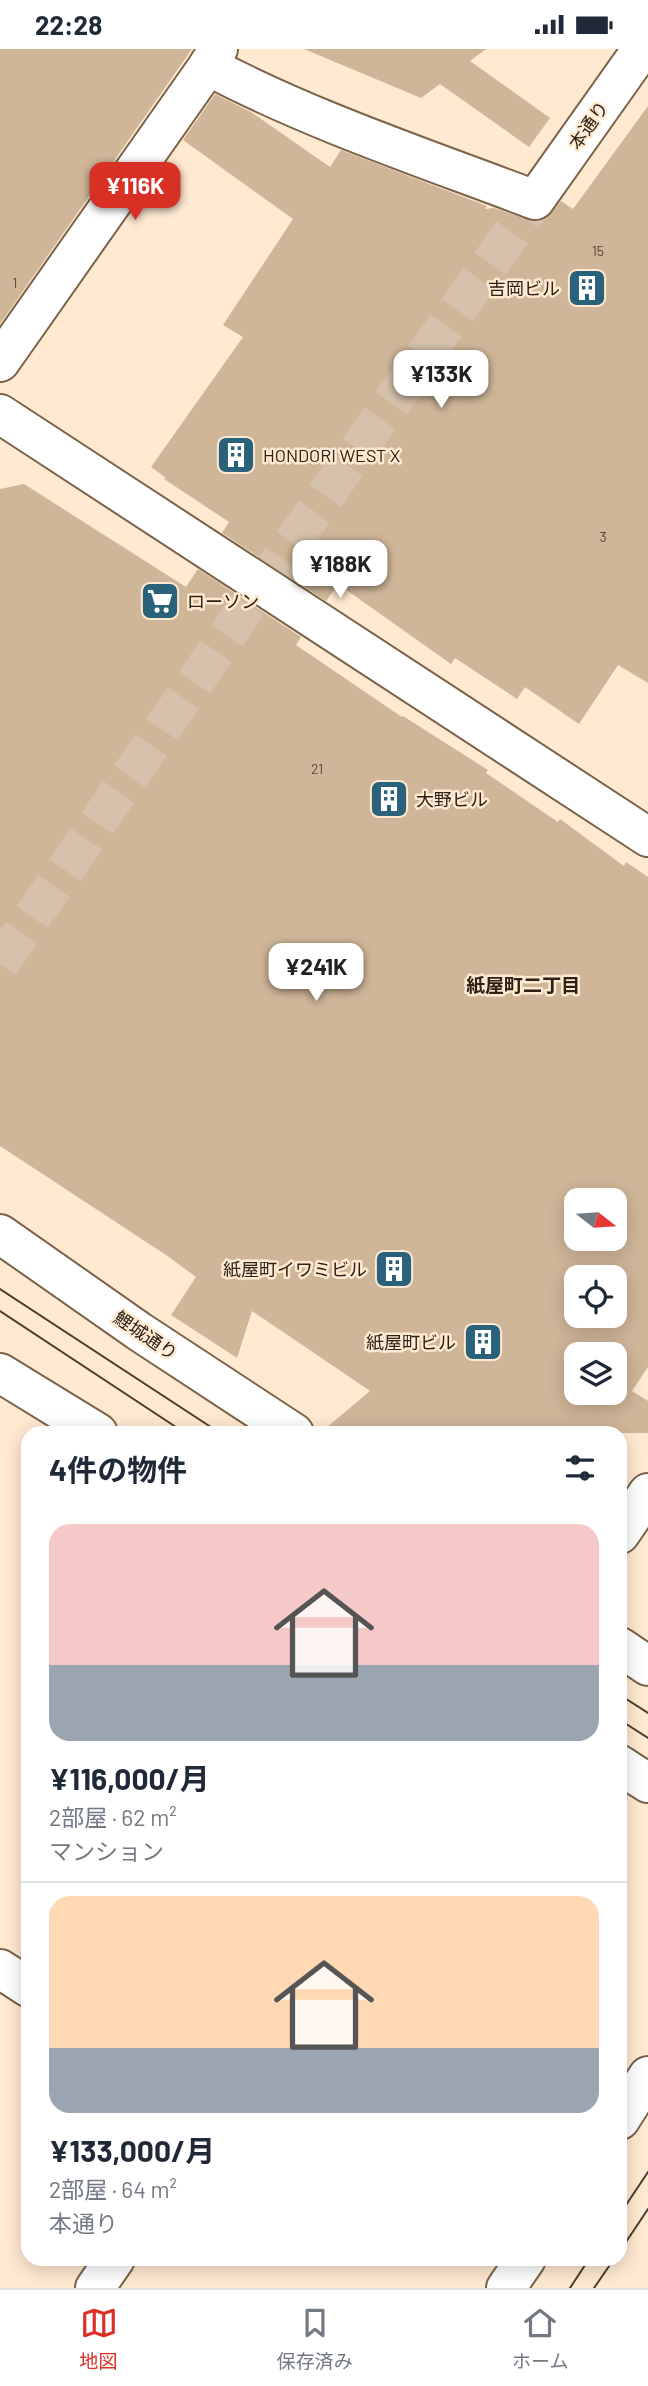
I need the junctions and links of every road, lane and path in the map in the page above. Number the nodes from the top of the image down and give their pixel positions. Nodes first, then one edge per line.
1 (642, 49) edge
2 (213, 57) edge
3 (0, 362) edge
4 (2, 420) edge
5 (648, 837) edge
6 (0, 1234) edge
7 (0, 1373) edge
8 (87, 1426) edge
9 (283, 1426) edge
10 (648, 1493) edge
11 (627, 1524) edge
12 (627, 1652) edge
13 (648, 1666) edge
14 (627, 1770) edge
15 (648, 1783) edge
16 (0, 1969) edge
17 (21, 1982) edge
18 (648, 2076) edge
19 (627, 2109) edge
20 (110, 2266) edge
21 (521, 2266) edge
22 (95, 2288) edge
23 (506, 2288) edge

1 - 2 main road, 本通り
2 - 3 main road
4 - 5 main road
6 - 9 main road, 鯉城通り
7 - 8 main road
10 - 11 main road
12 - 13 main road
14 - 15 main road
16 - 17 main road
18 - 19 main road
20 - 22 main road
21 - 23 main road

